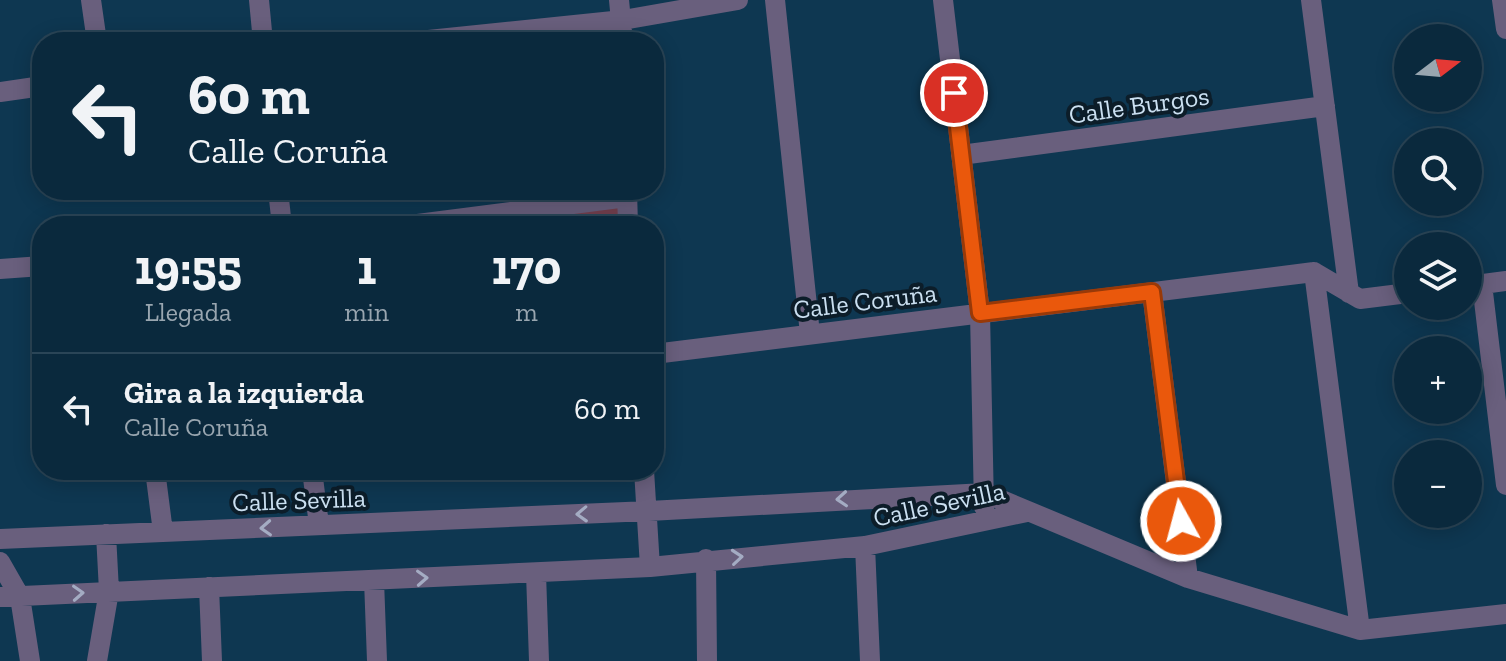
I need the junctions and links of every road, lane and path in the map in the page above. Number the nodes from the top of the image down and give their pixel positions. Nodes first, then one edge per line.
1 (91, 0) edge
2 (259, 0) edge
3 (738, 0) edge
4 (775, 0) edge
5 (943, 0) edge
6 (1311, 0) edge
7 (1502, 0) edge
8 (621, 10) edge
9 (1506, 29) edge
10 (96, 32) edge
11 (262, 32) edge
12 (475, 32) edge
13 (622, 32) edge
14 (32, 87) edge
15 (0, 92) edge
16 (1325, 106) junction
17 (961, 155) junction
18 (585, 200) edge
19 (472, 216) edge
20 (32, 267) edge
21 (0, 269) edge
22 (1314, 272) junction
23 (1506, 281) edge
24 (1482, 284) edge
25 (1152, 292) junction
26 (1349, 293) junction
27 (1394, 295) edge
28 (980, 313) junction
29 (1480, 320) edge
30 (810, 334) junction
31 (664, 353) edge
32 (156, 480) edge
33 (313, 480) edge
34 (645, 480) edge
35 (1506, 485) edge
36 (985, 493) junction
37 (649, 511) junction
38 (1027, 512) junction
39 (983, 519) junction
40 (319, 525) junction
41 (163, 532) junction
42 (106, 534) junction
43 (0, 539) edge
44 (865, 546) junction
45 (706, 559) junction
46 (0, 562) edge
47 (650, 567) junction
48 (536, 573) junction
49 (1188, 578) junction
50 (374, 580) junction
51 (209, 587) junction
52 (109, 591) junction
53 (10, 597) edge
54 (1506, 614) edge
55 (1360, 630) junction
56 (30, 661) edge
57 (97, 661) edge
58 (212, 661) edge
59 (377, 661) edge
60 (539, 661) edge
61 (707, 661) edge
62 (870, 661) edge

1 - 10 street
2 - 11 street
3 - 8 street
4 - 30 street
5 - 17 street
6 - 16 street
7 - 9 street
8 - 12 street
8 - 13 street
14 - 15 street
16 - 17 street, Calle Burgos
16 - 26 street
17 - 28 street
18 - 19 street
20 - 21 street
22 - 25 street, Calle Coruña
22 - 26 street
22 - 55 street
23 - 24 street
25 - 28 street, Calle Coruña
25 - 49 street
26 - 27 street
28 - 30 street, Calle Coruña
28 - 36 street
29 - 35 street
30 - 31 street, Calle Coruña
32 - 41 street
33 - 40 street
34 - 37 street
36 -> 37 street, Calle Sevilla
36 - 38 street, Calle Sevilla
36 - 39 street
37 -> 40 street, Calle Sevilla
37 - 47 street
38 - 39 street, Calle Sevilla
38 - 49 street, Calle Sevilla
39 - 44 street, Calle Sevilla
40 -> 41 street, Calle Sevilla
41 - 42 street, Calle Sevilla
42 - 43 street, Calle Sevilla
42 - 52 street
45 -> 44 street, Calle Sevilla
44 - 62 street
45 - 47 street, Calle Sevilla
45 - 61 street
46 - 53 street
47 - 48 street, Calle Sevilla
50 -> 48 street, Calle Sevilla
48 - 60 street
49 - 55 street, Calle Sevilla
50 - 51 street, Calle Sevilla
50 - 59 street
51 - 52 street, Calle Sevilla
51 - 58 street
53 -> 52 street, Calle Sevilla
52 - 57 street
53 - 56 street
54 - 55 street, Calle Sevilla

